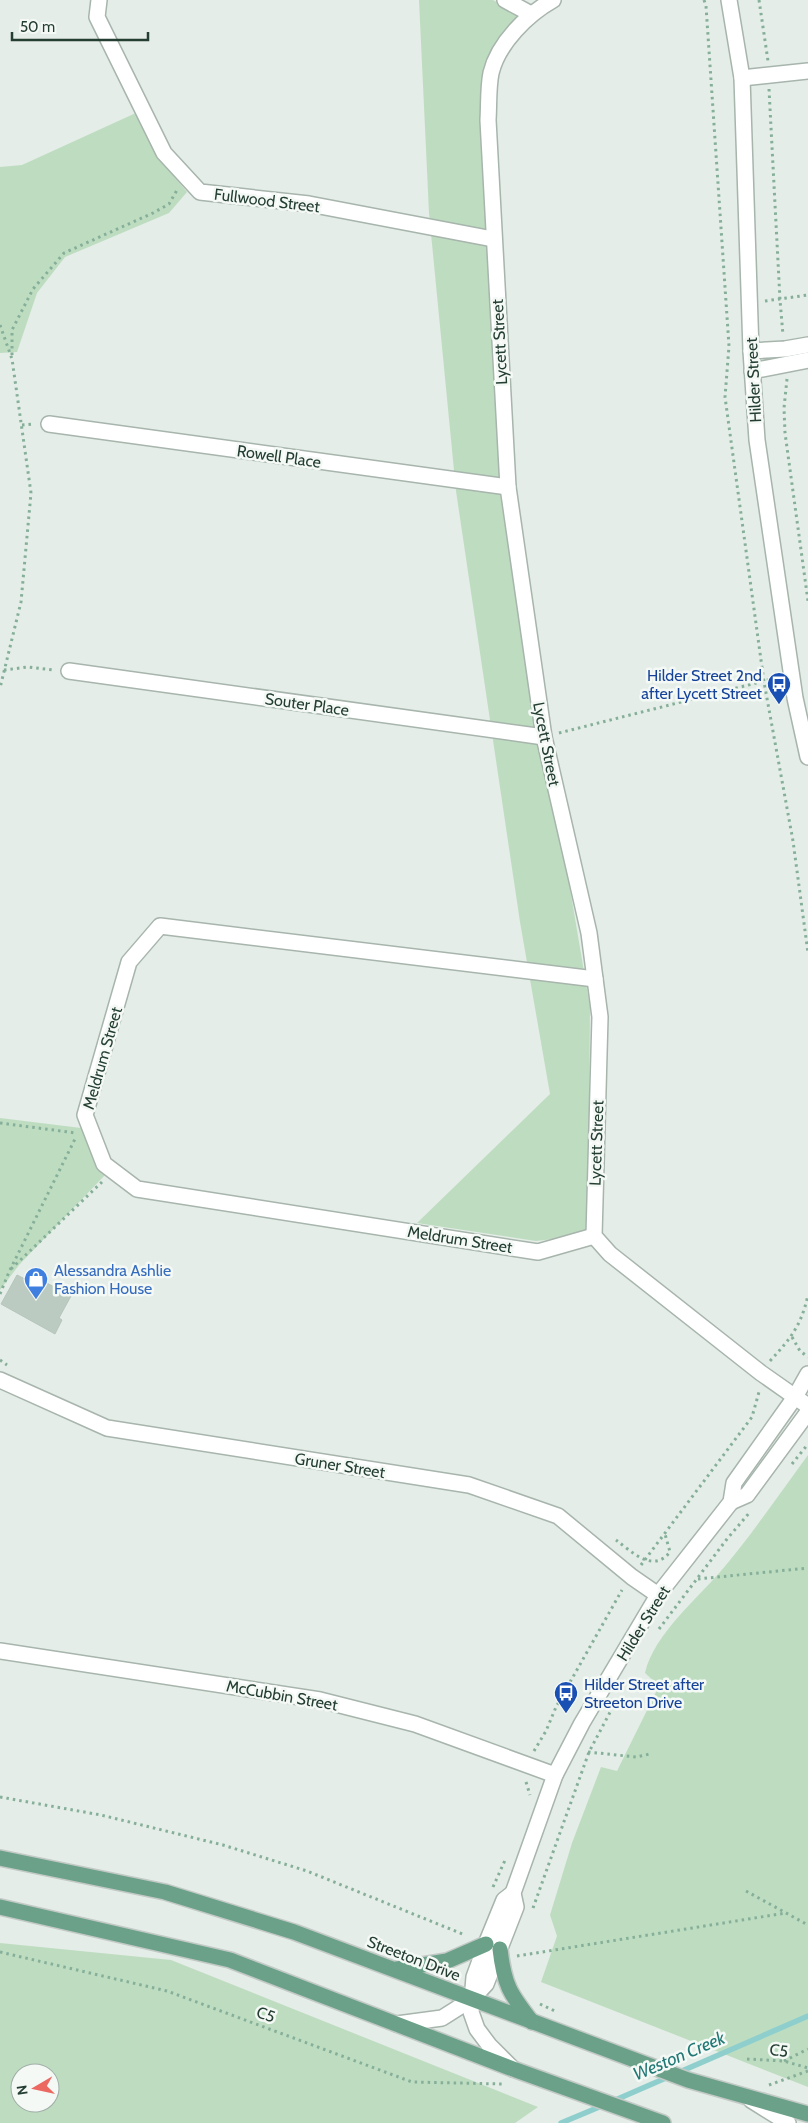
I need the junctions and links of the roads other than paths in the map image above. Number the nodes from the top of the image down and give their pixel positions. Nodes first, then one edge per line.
1 (99, 0) edge
2 (506, 0) edge
3 (553, 0) edge
4 (729, 0) edge
5 (531, 14) junction
6 (808, 71) edge
7 (742, 78) junction
8 (493, 239) junction
9 (808, 345) edge
10 (751, 351) junction
11 (808, 360) edge
12 (752, 370) junction
13 (49, 424) dead end
14 (508, 487) junction
15 (69, 671) road end
16 (544, 737) junction
17 (808, 757) edge
18 (596, 979) junction
19 (594, 1236) junction
20 (808, 1374) edge
21 (0, 1380) edge
22 (795, 1398) junction
23 (808, 1406) edge
24 (808, 1412) edge
25 (731, 1502) junction
26 (658, 1596) junction
27 (0, 1651) edge
28 (555, 1775) junction
29 (0, 1858) edge
30 (0, 1907) edge
31 (493, 1946) junction
32 (393, 1970) junction
33 (472, 1999) junction
34 (532, 2022) junction
35 (397, 2024) junction
36 (513, 2069) junction
37 (747, 2098) junction
38 (808, 2114) edge
39 (663, 2123) edge
40 (788, 2123) edge

1 - 8 street, Fullwood Street
2 - 5 street
3 - 5 street, Lycett Street
4 - 7 street, Hilder Street
5 - 8 street, Lycett Street
6 - 7 street
7 - 10 street, Hilder Street
8 - 14 street, Lycett Street
9 - 10 street
10 - 12 street, Hilder Street
11 - 12 street
12 - 17 street, Hilder Street
13 - 14 street, Rowell Place
14 - 16 street, Lycett Street
15 - 16 street, Souter Place
16 - 18 street, Lycett Street
18 - 19 street, Lycett Street
18 - 19 street, Meldrum Street
19 - 22 street
20 - 22 street, Hilder Street
21 - 26 street, Gruner Street
22 - 23 street
22 - 25 street, Hilder Street
24 - 25 street, Hilder Street
25 - 26 street, Hilder Street
26 - 28 street, Hilder Street
27 - 28 street, McCubbin Street
28 - 31 street, Hilder Street
29 - 32 main road, Streeton Drive
30 - 35 main road
31 - 32 main road
31 - 33 street, Hilder Street
31 - 34 main road
32 - 33 main road, Streeton Drive
33 - 34 main road, Streeton Drive
33 - 35 street
33 - 36 street, Hilder Street
34 - 37 main road, Streeton Drive
35 - 36 main road
36 - 39 main road
37 - 38 main road, Streeton Drive
37 - 40 street

